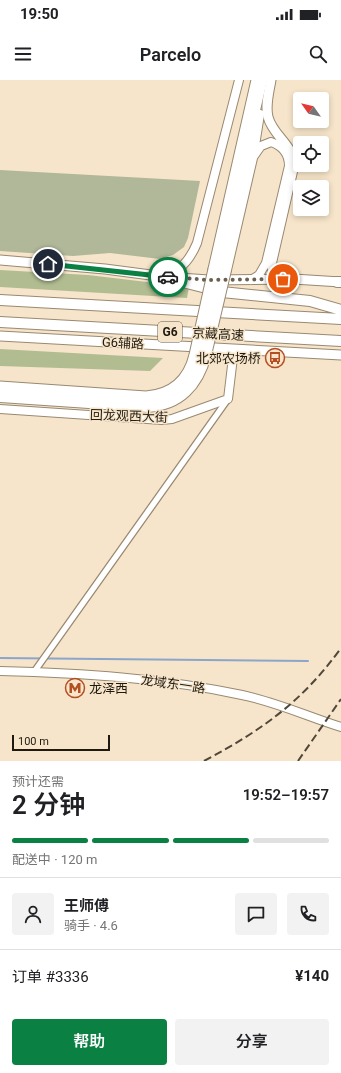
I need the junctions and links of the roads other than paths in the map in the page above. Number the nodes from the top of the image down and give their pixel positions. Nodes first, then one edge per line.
1 (239, 80) edge
2 (256, 80) edge
3 (263, 80) edge
4 (266, 80) edge
5 (271, 80) edge
6 (253, 158) junction
7 (0, 260) edge
8 (220, 269) junction
9 (158, 276) junction
10 (293, 279) junction
11 (245, 281) junction
12 (340, 282) edge
13 (0, 300) edge
14 (341, 310) edge
15 (341, 319) edge
16 (0, 322) edge
17 (0, 336) edge
18 (341, 342) edge
19 (234, 349) junction
20 (200, 355) junction
21 (341, 355) edge
22 (0, 386) edge
23 (0, 392) edge
24 (0, 398) edge
25 (228, 399) junction
26 (0, 410) edge
27 (0, 671) edge
28 (34, 672) junction
29 (341, 727) edge

1 - 9 main road
2 - 8 main road
3 - 8 main road
4 - 6 main road
5 - 10 main road
6 - 8 main road
6 - 11 main road
7 - 9 main road
8 - 20 main road, bridge
8 - 20 main road, bridge
9 - 11 main road
9 - 14 highway
10 - 11 main road
10 - 12 main road
13 - 15 highway, 京藏高速 / G6
16 - 18 highway, 京藏高速 / G6
17 - 19 main road, G6辅路
19 - 21 main road, G6辅路
19 - 25 main road
20 - 22 main road, 回龙观西大街
20 - 23 main road, 回龙观西大街
20 - 24 main road, 回龙观西大街
25 - 26 main road, 回龙观西大街
25 - 28 street
27 - 28 main road, 龙域东一路
28 - 29 main road, 龙域东一路

